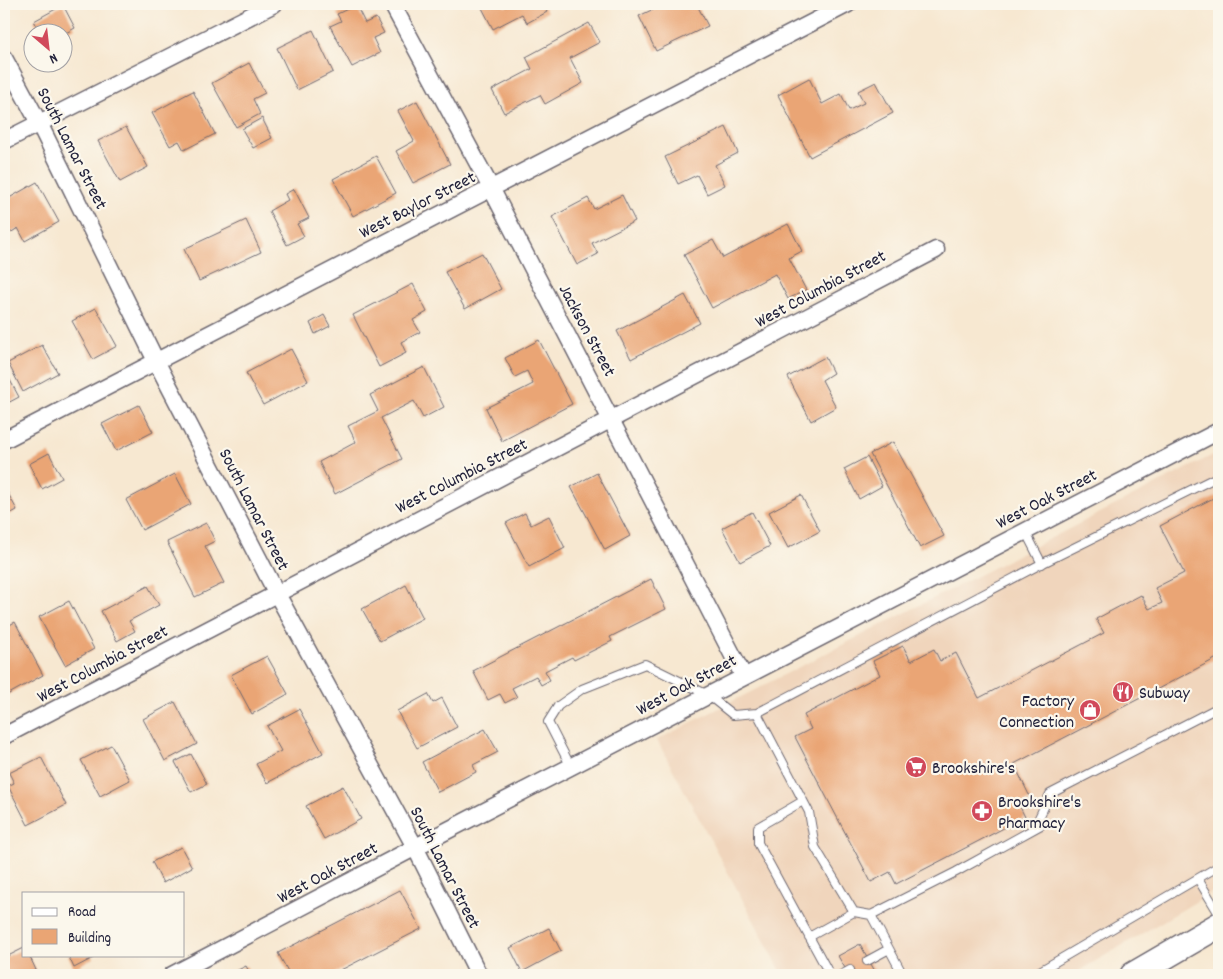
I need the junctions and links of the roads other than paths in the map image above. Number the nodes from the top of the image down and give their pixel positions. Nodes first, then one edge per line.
1 (274, 4) edge
2 (392, 4) edge
3 (848, 4) edge
4 (4, 58) edge
5 (39, 123) junction
6 (4, 141) edge
7 (491, 188) junction
8 (936, 250) dead end
9 (156, 361) junction
10 (612, 419) junction
11 (1219, 431) edge
12 (4, 440) edge
13 (1219, 476) edge
14 (1025, 531) junction
15 (1042, 564) junction
16 (276, 594) junction
17 (744, 677) junction
18 (708, 695) junction
19 (1219, 707) edge
20 (757, 713) junction
21 (4, 736) edge
22 (571, 767) junction
23 (803, 802) junction
24 (415, 847) junction
25 (1219, 866) edge
26 (1198, 879) junction
27 (854, 912) junction
28 (1219, 914) edge
29 (871, 915) junction
30 (1219, 925) edge
31 (809, 937) junction
32 (889, 949) junction
33 (867, 961) dead end
34 (850, 970) dead end
35 (172, 975) edge
36 (480, 975) edge
37 (830, 975) edge
38 (841, 975) edge
39 (902, 975) edge
40 (1033, 975) edge
41 (1133, 975) edge

1 - 5 street
2 - 7 street, Jackson Street
3 - 7 street, West Baylor Street
4 - 5 street, South Lamar Street
5 - 6 street
5 - 9 street, South Lamar Street
7 - 9 street, West Baylor Street
7 - 10 street, Jackson Street
8 - 10 street, West Columbia Street
9 - 12 street, West Baylor Street
9 - 16 street, South Lamar Street
10 - 16 street, West Columbia Street
10 - 17 street, Jackson Street
11 - 14 street, West Oak Street
13 - 15 lane
14 - 15 lane
14 - 17 street, West Oak Street
15 - 20 lane
16 - 21 street, West Columbia Street
16 - 24 street, South Lamar Street
17 - 18 street, West Oak Street
18 - 20 lane
18 - 22 street, West Oak Street
18 - 22 lane
19 - 29 lane
20 - 23 lane
22 - 24 street, West Oak Street
23 - 27 lane
23 - 31 lane
24 - 35 street, West Oak Street
24 - 36 street, South Lamar Street
25 - 26 lane
26 - 28 lane
26 - 40 lane
27 - 29 lane
27 - 31 lane
29 - 32 lane
30 - 41 main road
31 - 37 lane
32 - 33 lane
32 - 39 lane
34 - 38 lane

